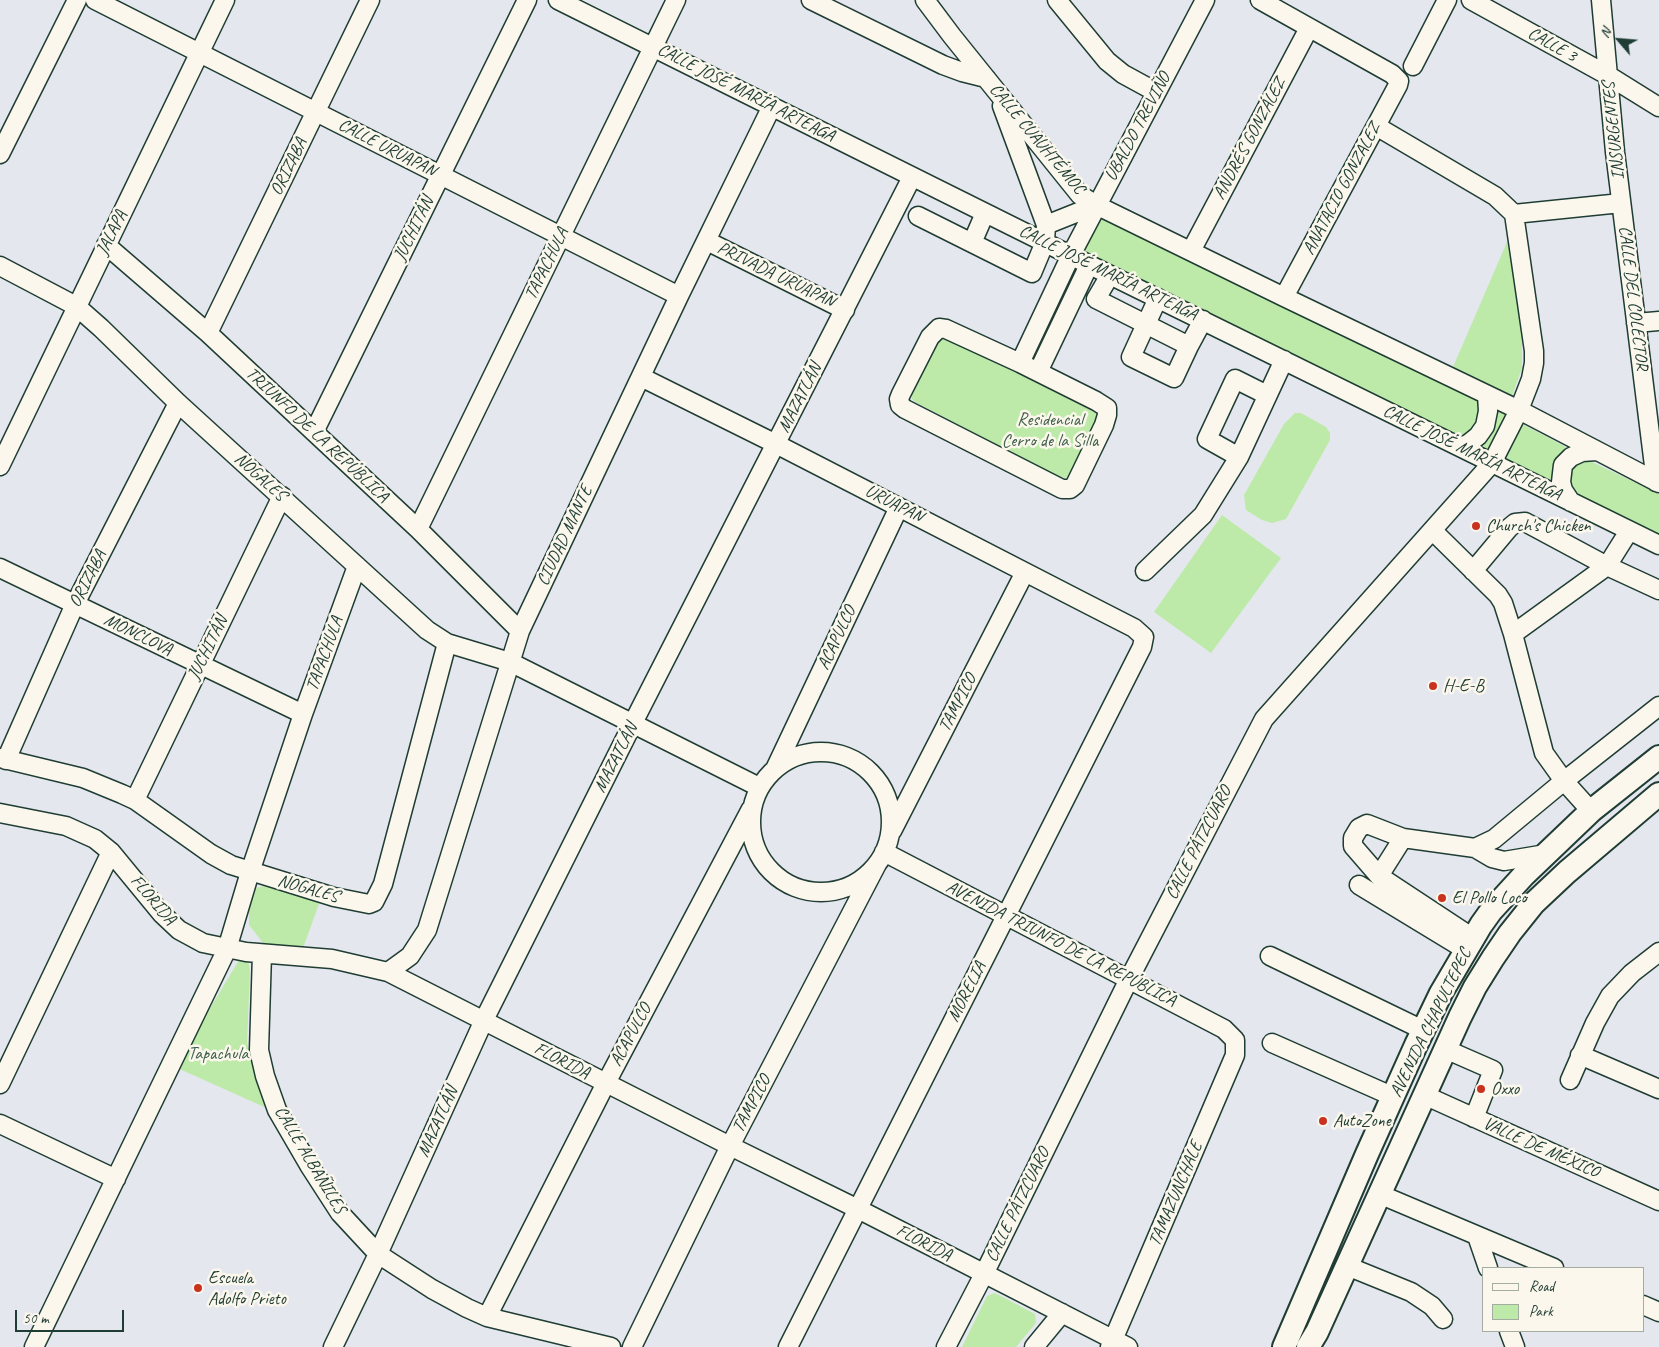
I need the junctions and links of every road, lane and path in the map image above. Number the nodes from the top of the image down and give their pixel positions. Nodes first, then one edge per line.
1 (77, 0) edge
2 (95, 0) edge
3 (225, 0) edge
4 (370, 0) edge
5 (527, 0) edge
6 (558, 0) edge
7 (676, 0) edge
8 (811, 0) edge
9 (925, 0) edge
10 (1057, 0) edge
11 (1205, 0) edge
12 (1260, 0) edge
13 (1448, 0) edge
14 (1471, 0) edge
15 (1601, 0) edge
16 (1309, 28) junction
17 (653, 47) junction
18 (199, 54) junction
19 (1413, 66) dead end
20 (1609, 76) junction
21 (986, 78) junction
22 (997, 92) junction
23 (1156, 92) junction
24 (772, 106) junction
25 (1659, 107) edge
26 (315, 112) junction
27 (1376, 126) junction
28 (0, 154) edge
29 (440, 175) junction
30 (912, 177) junction
31 (1621, 203) junction
32 (1096, 205) junction
33 (986, 213) junction
34 (1514, 214) junction
35 (918, 216) dead end
36 (1046, 234) junction
37 (560, 236) junction
38 (707, 241) junction
39 (972, 243) junction
40 (106, 245) junction
41 (1191, 251) junction
42 (1071, 255) junction
43 (1090, 265) junction
44 (0, 266) edge
45 (1110, 275) junction
46 (680, 296) junction
47 (1284, 297) junction
48 (1158, 298) junction
49 (76, 306) junction
50 (846, 310) junction
51 (1203, 320) junction
52 (1659, 321) edge
53 (1146, 324) junction
54 (1636, 324) junction
55 (208, 334) junction
56 (1189, 346) junction
57 (1284, 360) junction
58 (1020, 363) junction
59 (1038, 372) junction
60 (641, 377) junction
61 (1267, 395) junction
62 (1487, 395) junction
63 (178, 403) junction
64 (1519, 410) junction
65 (314, 432) junction
66 (776, 444) junction
67 (1460, 447) junction
68 (1596, 451) junction
69 (1239, 457) junction
70 (1492, 463) junction
71 (0, 466) edge
72 (1657, 483) edge
73 (282, 496) junction
74 (1570, 502) junction
75 (899, 507) junction
76 (418, 529) junction
77 (1432, 531) junction
78 (1630, 531) junction
79 (1659, 545) edge
80 (357, 566) junction
81 (1607, 566) junction
82 (0, 568) edge
83 (1473, 570) junction
84 (1145, 571) dead end
85 (1025, 572) junction
86 (1659, 590) edge
87 (75, 604) junction
88 (520, 631) junction
89 (1513, 634) junction
90 (1144, 636) joint
91 (447, 643) junction
92 (510, 662) junction
93 (200, 665) junction
94 (1659, 706) edge
95 (303, 714) junction
96 (633, 723) junction
97 (1659, 757) edge
98 (3, 759) edge
99 (774, 769) junction
100 (1564, 781) junction
101 (759, 787) junction
102 (1659, 794) edge
103 (135, 800) junction
104 (751, 809) junction
105 (1591, 811) junction
106 (0, 813) edge
107 (890, 834) junction
108 (1403, 838) junction
109 (1475, 848) junction
110 (111, 852) junction
111 (1546, 854) junction
112 (881, 858) junction
113 (250, 872) junction
114 (1567, 872) junction
115 (1379, 876) junction
116 (1359, 885) dead end
117 (1006, 915) junction
118 (1470, 944) junction
119 (227, 949) junction
120 (1659, 952) edge
121 (262, 954) junction
122 (1270, 956) dead end
123 (388, 972) junction
124 (1129, 979) junction
125 (1460, 1017) junction
126 (484, 1020) junction
127 (1428, 1021) junction
128 (1235, 1040) joint
129 (1272, 1043) dead end
130 (1445, 1049) junction
131 (1580, 1055) junction
132 (1570, 1080) dead end
133 (606, 1083) junction
134 (0, 1084) edge
135 (1659, 1089) edge
136 (1424, 1096) junction
137 (1394, 1097) junction
138 (1474, 1118) junction
139 (0, 1124) edge
140 (730, 1146) junction
141 (116, 1179) junction
142 (1379, 1194) junction
143 (1659, 1201) edge
144 (858, 1209) junction
145 (1477, 1236) junction
146 (378, 1254) junction
147 (1347, 1266) junction
148 (1488, 1267) edge
149 (1552, 1267) edge
150 (984, 1274) junction
151 (1644, 1305) edge
152 (1659, 1312) edge
153 (1062, 1313) junction
154 (487, 1317) junction
155 (1443, 1319) dead end
156 (1509, 1332) edge
157 (1117, 1344) edge
158 (34, 1347) edge
159 (333, 1347) edge
160 (611, 1347) edge
161 (632, 1347) edge
162 (788, 1347) edge
163 (946, 1347) edge
164 (1034, 1347) edge
165 (1284, 1347) edge
166 (1308, 1347) edge
167 (1515, 1347) edge

1 - 28 street
2 - 18 street, CALLE URUAPAN
3 - 18 street, JALAPA
4 - 26 street, ORIZABA
5 - 29 street, JUCHITÁN
6 - 17 street, CALLE JOSÉ MARÍA ARTEAGA
7 - 17 street, TAPACHULA
8 - 21 street
9 - 21 street, CALLE CUAUHTÉMOC
10 - 23 street
11 - 23 street, UBALDO TREVIÑO
12 - 16 street
13 - 19 street
14 - 20 street, CALLE 3
15 - 20 street, INSURGENTES
16 - 27 street, ANATACIO GONZALEZ
16 - 41 street, ANDRÉS GONZÁLEZ
17 - 24 street, CALLE JOSÉ MARÍA ARTEAGA
17 - 37 street, TAPACHULA
18 - 26 street, CALLE URUAPAN
18 - 40 street, JALAPA
20 - 25 street, CALLE 3
20 - 31 street, INSURGENTES
21 - 22 street, CALLE CUAUHTÉMOC
22 - 32 street, CALLE CUAUHTÉMOC
22 - 36 street
23 - 32 street, UBALDO TREVIÑO
24 - 30 street, CALLE JOSÉ MARÍA ARTEAGA
24 - 38 street, CIUDAD MANTE
26 - 29 street, CALLE URUAPAN
26 - 55 street, ORIZABA
27 - 34 street
27 - 47 street, ANATACIO GONZALEZ
29 - 37 street, CALLE URUAPAN
29 - 65 street, JUCHITÁN
30 - 33 street, CALLE JOSÉ MARÍA ARTEAGA
30 - 50 street, MAZATLÁN
31 - 34 street
31 - 54 street, CALLE DEL COLECTOR
32 - 36 street
32 - 41 street, CALLE CUAUHTÉMOC
32 - 42 street, UBALDO TREVIÑO
33 - 36 street, CALLE JOSÉ MARÍA ARTEAGA
33 - 39 street
34 - 64 street, CALLE PÁTZCUARO
35 - 39 street
36 - 39 street
36 - 42 street, CALLE JOSÉ MARÍA ARTEAGA
37 - 46 street, CALLE URUAPAN
37 - 76 street, TAPACHULA
38 - 46 street, CIUDAD MANTE
38 - 50 street, PRIVADA URUAPAN
40 - 49 street, JALAPA
40 - 55 street, TRIUNFO DE LA REPÚBLICA
41 - 47 street, CALLE CUAUHTÉMOC
42 - 43 street, CALLE JOSÉ MARÍA ARTEAGA
42 - 58 street, UBALDO TREVIÑO
43 - 45 street, CALLE JOSÉ MARÍA ARTEAGA
43 - 59 street
44 - 49 street, NOGALES
45 - 48 street, CALLE JOSÉ MARÍA ARTEAGA
45 - 53 street
46 - 60 street, CIUDAD MANTE
47 - 62 street
48 - 51 street, CALLE JOSÉ MARÍA ARTEAGA
48 - 53 street
49 - 63 street, NOGALES
49 - 71 street, JALAPA
50 - 66 street, MAZATLÁN
51 - 56 street
51 - 57 street, CALLE JOSÉ MARÍA ARTEAGA
52 - 54 street
53 - 56 street
53 - 56 street
54 - 72 street, CALLE DEL COLECTOR
55 - 65 street, TRIUNFO DE LA REPÚBLICA
57 - 61 street
57 - 67 street, CALLE JOSÉ MARÍA ARTEAGA
58 - 59 street
58 - 59 street
60 - 66 street, URUAPAN
60 - 88 street, CIUDAD MANTE
61 - 69 street
61 - 69 street
62 - 64 street
62 - 67 street
63 - 73 street, NOGALES
63 - 87 street, ORIZABA
64 - 68 street
64 - 70 street, CALLE PÁTZCUARO
65 - 76 street, TRIUNFO DE LA REPÚBLICA
66 - 75 street, URUAPAN
66 - 96 street, MAZATLÁN
67 - 70 street, CALLE JOSÉ MARÍA ARTEAGA
68 - 72 street
68 - 74 street
69 - 84 street
70 - 74 street, CALLE JOSÉ MARÍA ARTEAGA
70 - 77 street, CALLE PÁTZCUARO
73 - 80 street, NOGALES
73 - 93 street, JUCHITÁN
74 - 78 street, CALLE JOSÉ MARÍA ARTEAGA
75 - 85 street, URUAPAN
75 - 99 street, ACAPULCO
76 - 88 street, TRIUNFO DE LA REPÚBLICA
77 - 83 street
77 - 124 street, CALLE PÁTZCUARO
78 - 79 street, CALLE JOSÉ MARÍA ARTEAGA
78 - 81 street
80 - 91 street, NOGALES
80 - 95 street, TAPACHULA
81 - 83 street
81 - 86 street
81 - 89 street
82 - 87 street, MONCLOVA
83 - 89 street
85 - 90 street, URUAPAN
85 - 107 street, TAMPICO
87 - 93 street, MONCLOVA
87 - 98 street, ORIZABA
88 - 92 street, CIUDAD MANTE
89 - 100 street
90 - 117 street, MORELIA
91 - 92 street, NOGALES
91 - 113 street, NOGALES
92 - 96 street
92 - 123 street, CIUDAD MANTE
93 - 95 street, MONCLOVA
93 - 103 street, JUCHITÁN
94 - 100 street
95 - 113 street, TAPACHULA
96 - 101 street
96 - 126 street, MAZATLÁN
97 - 105 main road, AVENIDA CHAPULTEPEC
98 - 103 street, NOGALES
99 - 101 street
99 - 107 street
100 - 105 street
100 - 109 street
101 - 104 street
102 - 114 main road, AVENIDA CHAPULTEPEC
103 - 113 street, NOGALES
104 - 112 street
104 - 133 street, ACAPULCO
105 - 111 main road, AVENIDA CHAPULTEPEC
105 - 114 main road
106 - 110 street, FLORIDA
107 - 112 street
108 - 109 street
108 - 115 street
108 - 115 street
109 - 111 street
110 - 119 street, FLORIDA
110 - 134 street
111 - 118 main road, AVENIDA CHAPULTEPEC
112 - 117 street, AVENIDA TRIUNFO DE LA REPÚBLICA
112 - 140 street, TAMPICO
113 - 119 street, TAPACHULA
114 - 125 main road, AVENIDA CHAPULTEPEC
115 - 118 street
116 - 118 street
117 - 124 street, AVENIDA TRIUNFO DE LA REPÚBLICA
117 - 144 street, MORELIA
118 - 127 main road, AVENIDA CHAPULTEPEC
119 - 121 street, FLORIDA
119 - 141 street, TAPACHULA
120 - 131 street
121 - 123 street, FLORIDA
121 - 146 street, CALLE ALBAÑILES
122 - 127 street
123 - 126 street, FLORIDA
124 - 128 street, AVENIDA TRIUNFO DE LA REPÚBLICA
124 - 150 street, CALLE PÁTZCUARO
125 - 127 main road
125 - 130 main road, AVENIDA CHAPULTEPEC
126 - 133 street, FLORIDA
126 - 146 street, MAZATLÁN
127 - 136 main road
127 - 137 main road, AVENIDA CHAPULTEPEC
128 - 157 street, TAMAZUNCHALE
129 - 137 street
130 - 136 main road, AVENIDA CHAPULTEPEC
130 - 138 street
131 - 132 street
131 - 135 street
133 - 140 street, FLORIDA
133 - 154 street, ACAPULCO
136 - 138 street, VALLE DE MÉXICO
136 - 142 main road, AVENIDA CHAPULTEPEC
137 - 165 main road, AVENIDA CHAPULTEPEC
138 - 143 street, VALLE DE MÉXICO
139 - 141 street
140 - 144 street, FLORIDA
140 - 161 street, TAMPICO
141 - 158 street, TAPACHULA
142 - 145 street
142 - 147 main road, AVENIDA CHAPULTEPEC
144 - 150 street, FLORIDA
144 - 162 street, MORELIA
145 - 148 street
145 - 149 street
146 - 154 street, CALLE ALBAÑILES
146 - 159 street, MAZATLÁN
147 - 155 street
147 - 166 main road, AVENIDA CHAPULTEPEC
150 - 153 street, FLORIDA
150 - 163 street, CALLE PÁTZCUARO
151 - 152 street
153 - 157 street, FLORIDA
153 - 164 street
154 - 160 street, CALLE ALBAÑILES
156 - 167 street

